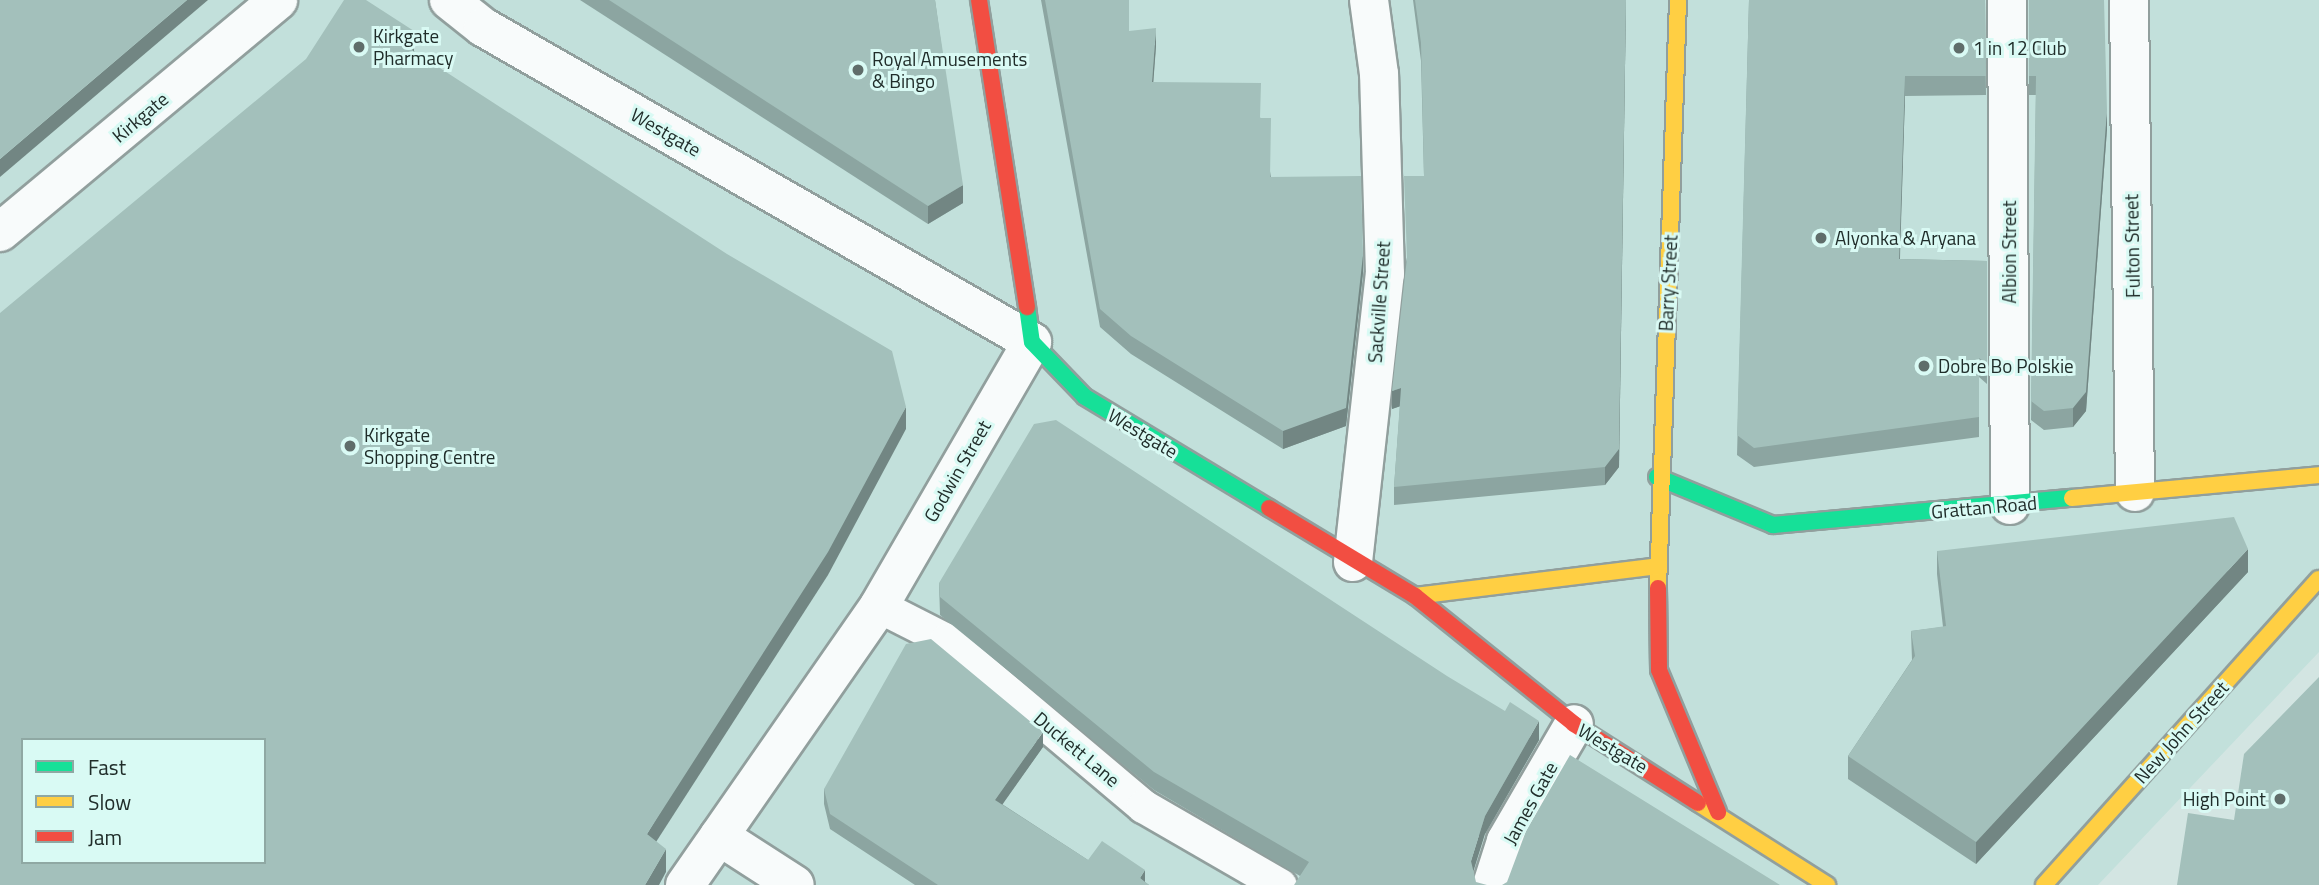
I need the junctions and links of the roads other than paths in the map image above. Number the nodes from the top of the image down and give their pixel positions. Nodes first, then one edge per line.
1 (278, 0) edge
2 (449, 0) edge
3 (979, 0) edge
4 (1368, 0) edge
5 (1678, 0) edge
6 (2007, 0) edge
7 (2129, 0) edge
8 (0, 232) edge
9 (1032, 342) junction
10 (2319, 475) edge
11 (1657, 477) junction
12 (2283, 479) junction
13 (2135, 492) junction
14 (2319, 497) edge
15 (2010, 505) junction
16 (1353, 562) junction
17 (1658, 566) junction
18 (2319, 579) edge
19 (1415, 596) junction
20 (879, 606) junction
21 (1574, 724) junction
22 (1718, 812) junction
23 (719, 836) junction
24 (685, 885) edge
25 (795, 885) edge
26 (1280, 885) edge
27 (1492, 885) edge
28 (1827, 885) edge
29 (2044, 885) edge

1 - 8 street, Kirkgate
2 - 9 street, Westgate
3 - 9 main road
4 - 16 street, Sackville Street
5 - 11 main road, Barry Street
6 - 15 street, Albion Street
7 - 13 street, Fulton Street
9 - 16 main road, Westgate
9 - 20 street, Godwin Street
10 - 12 main road, Grattan Road
11 - 15 main road, Grattan Road
11 - 17 main road, Barry Street
12 - 13 main road, Grattan Road
12 - 14 main road
13 - 15 main road, Grattan Road
16 - 19 main road, Westgate
17 - 19 main road
17 - 22 main road, Barry Street
18 - 29 main road, New John Street
19 - 21 main road, Westgate
20 - 23 street, Godwin Street
20 - 26 lane, Duckett Lane
21 - 22 main road, Westgate
21 - 27 street, James Gate
22 - 28 main road, Westgate
23 - 24 street, Godwin Street
23 - 25 street

